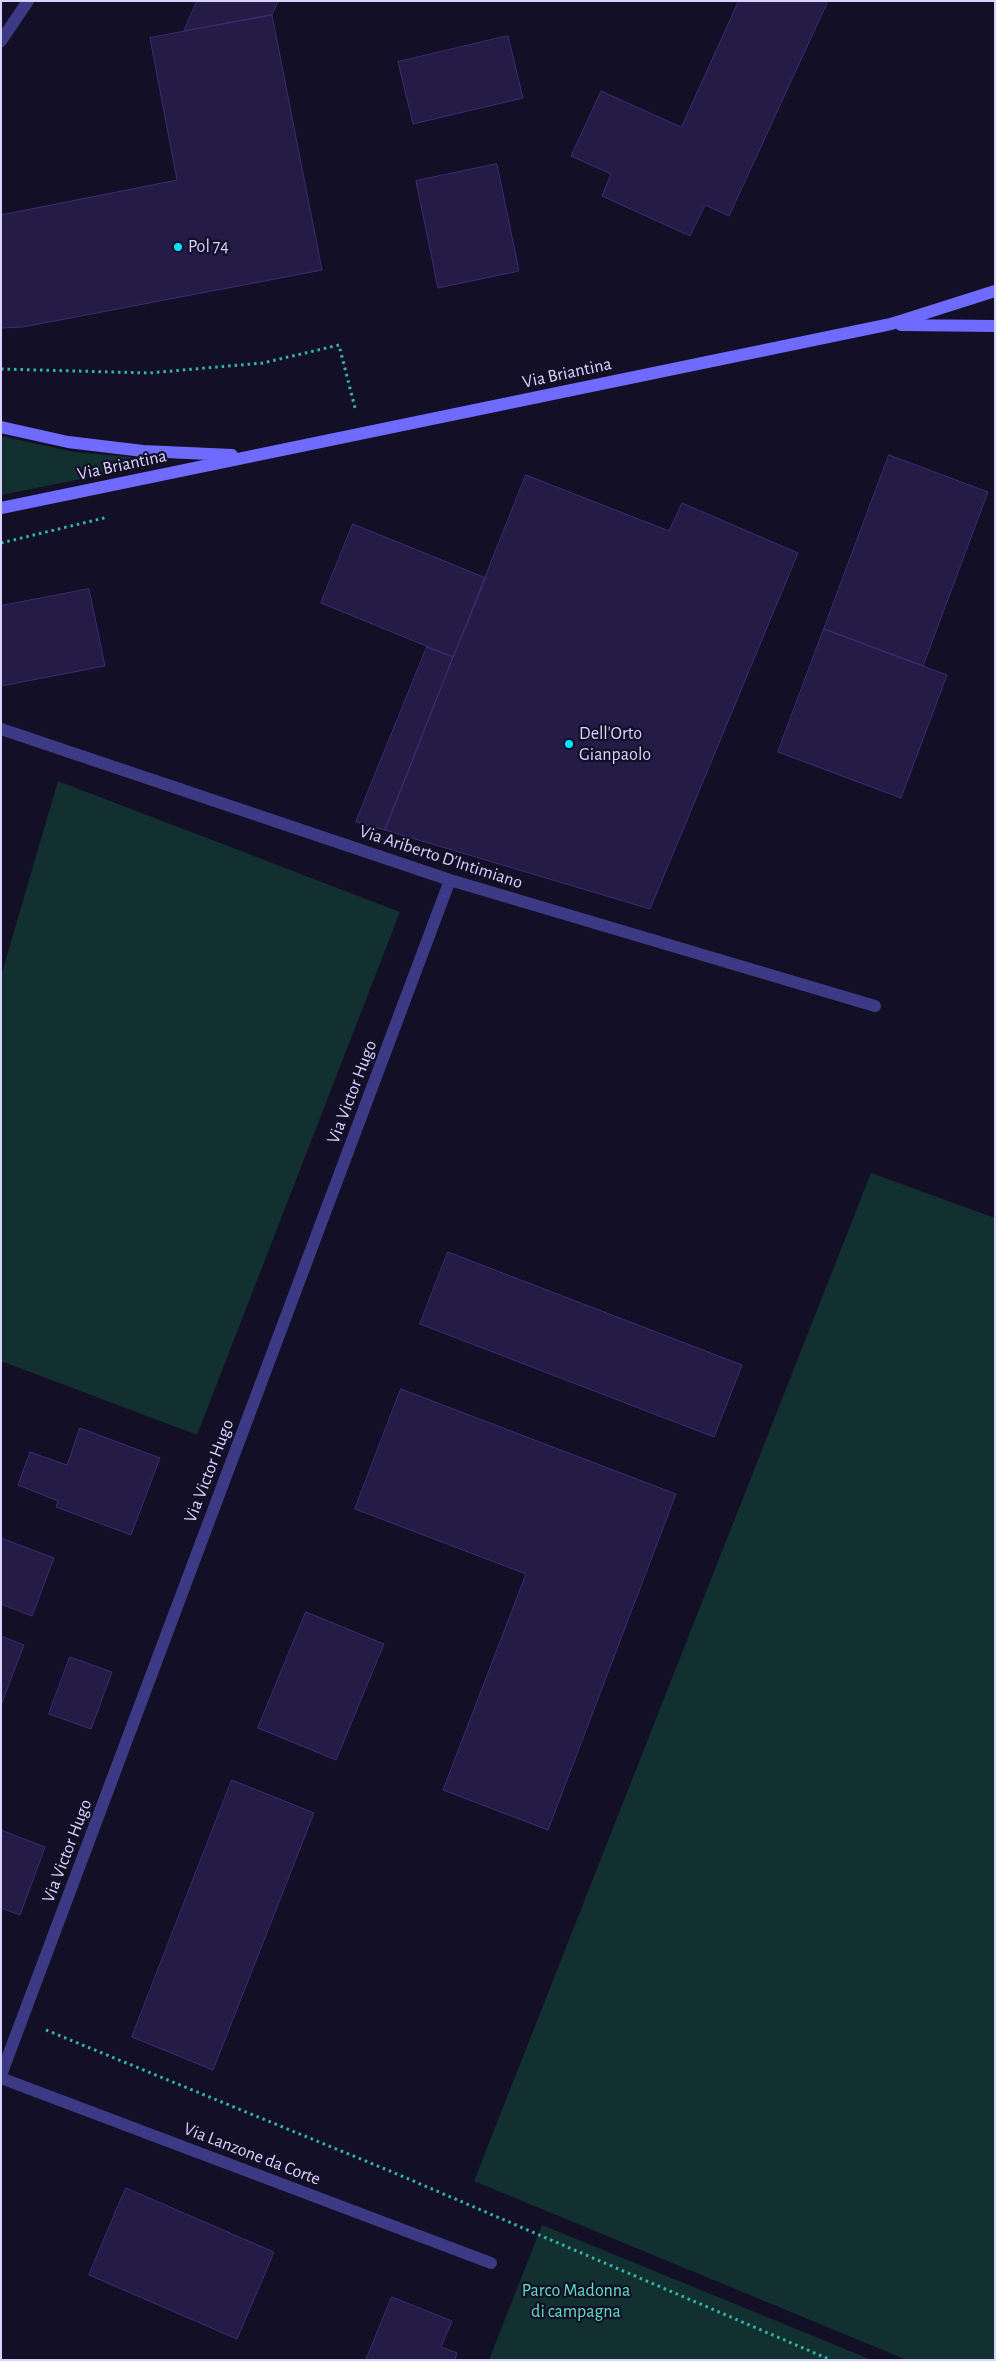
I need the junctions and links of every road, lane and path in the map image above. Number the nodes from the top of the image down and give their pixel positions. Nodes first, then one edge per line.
1 (28, 1) edge
2 (1, 41) edge
3 (995, 291) edge
4 (890, 324) junction
5 (995, 326) edge
6 (1, 369) edge
7 (1, 427) edge
8 (361, 433) junction
9 (250, 455) junction
10 (1, 508) edge
11 (1, 729) edge
12 (450, 880) junction
13 (875, 1006) dead end
14 (22, 2020) junction
15 (1, 2076) edge
16 (491, 2263) dead end
17 (831, 2360) edge

1 - 2 street
3 - 4 main road, Via Briantina
4 - 5 main road, Via Briantina
4 - 8 main road, Via Briantina
6 - 8 path
7 - 9 main road, Via Briantina
8 - 9 main road, Via Briantina
9 - 10 main road, Via Briantina
11 - 12 street, Via Ariberto D'Intimiano
12 - 13 street, Via Ariberto D'Intimiano
12 - 14 street, Via Victor Hugo
14 - 15 street, Via Victor Hugo
14 - 17 path
15 - 16 street, Via Lanzone da Corte

